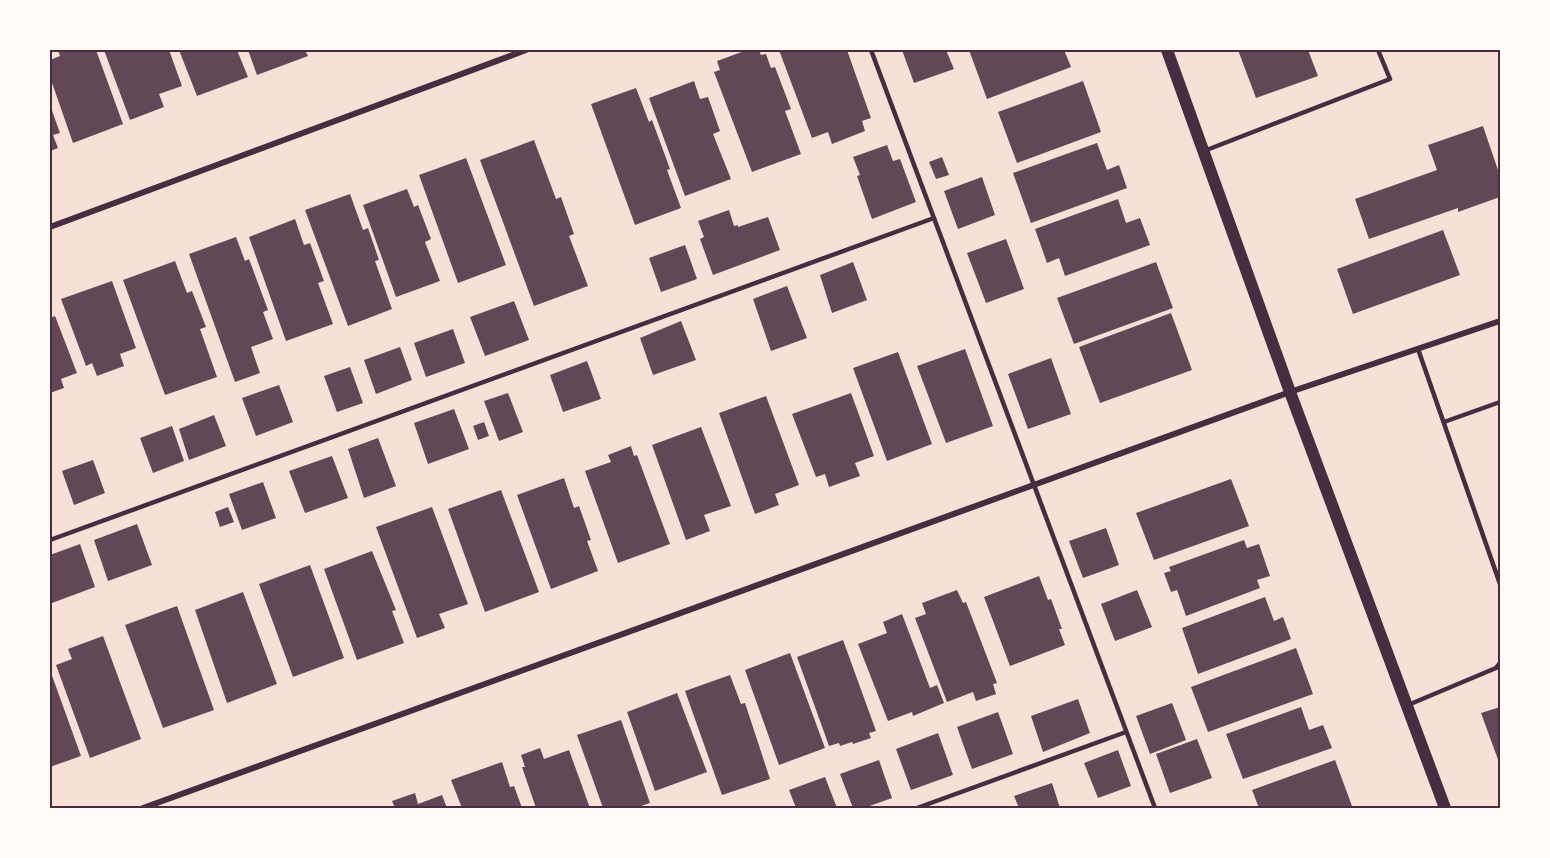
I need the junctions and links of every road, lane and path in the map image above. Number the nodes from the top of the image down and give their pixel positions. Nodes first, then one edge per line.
1 (526, 50) edge
2 (871, 50) edge
3 (1167, 50) edge
4 (1378, 50) edge
5 (1204, 152) junction
6 (934, 218) junction
7 (50, 226) edge
8 (1500, 321) edge
9 (1418, 350) junction
10 (1290, 392) junction
11 (1500, 402) edge
12 (1444, 422) junction
13 (1034, 486) junction
14 (50, 540) edge
15 (1500, 584) edge
16 (1500, 663) edge
17 (1408, 705) junction
18 (1126, 732) junction
19 (143, 808) edge
20 (917, 808) edge
21 (1155, 808) edge
22 (1445, 808) edge

1 - 7 street
2 - 6 lane
3 - 5 main road
4 - 5 lane
5 - 10 main road
6 - 13 lane
6 - 14 lane
8 - 9 street
9 - 10 street
9 - 12 lane
10 - 13 street
10 - 17 main road
11 - 12 lane
12 - 15 lane
13 - 18 lane
13 - 19 street
16 - 17 lane
17 - 22 main road
18 - 20 lane
18 - 21 lane

